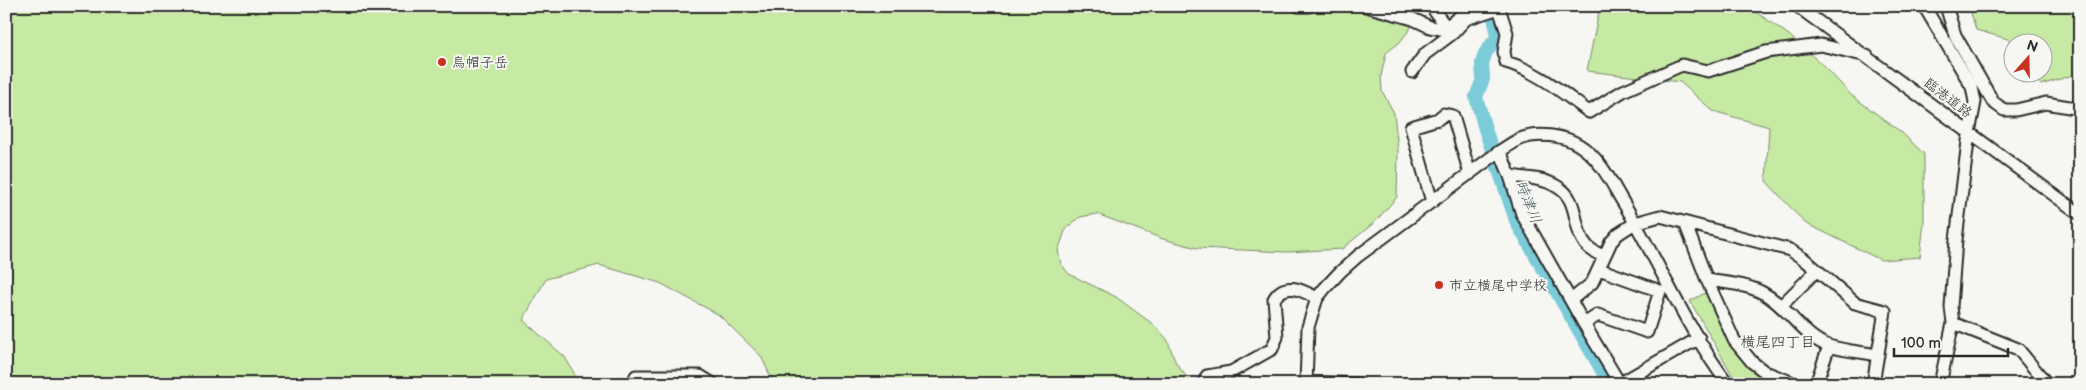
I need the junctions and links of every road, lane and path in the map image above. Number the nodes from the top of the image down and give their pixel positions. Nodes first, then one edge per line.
1 (1298, 6) edge
2 (1309, 6) edge
3 (1366, 6) edge
4 (1431, 6) edge
5 (1797, 6) edge
6 (1924, 6) edge
7 (1946, 6) edge
8 (1499, 8) junction
9 (1446, 27) junction
10 (1867, 56) junction
11 (1412, 72) dead end
12 (2080, 112) edge
13 (1969, 133) junction
14 (1500, 151) junction
15 (1470, 174) junction
16 (1510, 176) junction
17 (1432, 202) junction
18 (2080, 214) edge
19 (1635, 223) junction
20 (1685, 223) junction
21 (1604, 256) junction
22 (1599, 269) junction
23 (1816, 270) junction
24 (1707, 280) junction
25 (1318, 298) junction
26 (1571, 300) junction
27 (1781, 306) junction
28 (1953, 323) junction
29 (1584, 324) junction
30 (1699, 338) junction
31 (1829, 346) junction
32 (1878, 354) junction
33 (1306, 383) edge
34 (632, 384) edge
35 (712, 384) edge
36 (1203, 384) edge
37 (1360, 384) edge
38 (1620, 384) edge
39 (1728, 384) edge
40 (1796, 384) edge
41 (1816, 384) edge
42 (1873, 384) edge
43 (1940, 384) edge
44 (2047, 384) edge

1 - 2 street
3 - 9 street
4 - 9 street
5 - 10 street, 臨港道路
6 - 13 street
7 - 12 street
8 - 9 street
8 - 10 street
8 - 11 street
10 - 13 street, 臨港道路
13 - 18 street, 臨港道路
13 - 28 street
14 - 15 street
14 - 16 street
14 - 19 street
15 - 17 street
15 - 17 street
16 - 21 street
16 - 26 street
17 - 25 street
19 - 20 street
19 - 21 street
19 - 30 street
20 - 23 street
20 - 24 street
21 - 22 street
22 - 26 street
22 - 29 street
23 - 27 street
23 - 32 street
24 - 27 street
24 - 40 street
25 - 33 street
25 - 36 street
26 - 29 street
27 - 31 street
28 - 43 street
28 - 44 street
29 - 38 street
30 - 38 street
30 - 39 street
31 - 32 street
31 - 41 street
32 - 42 street
33 - 37 street
34 - 35 street

